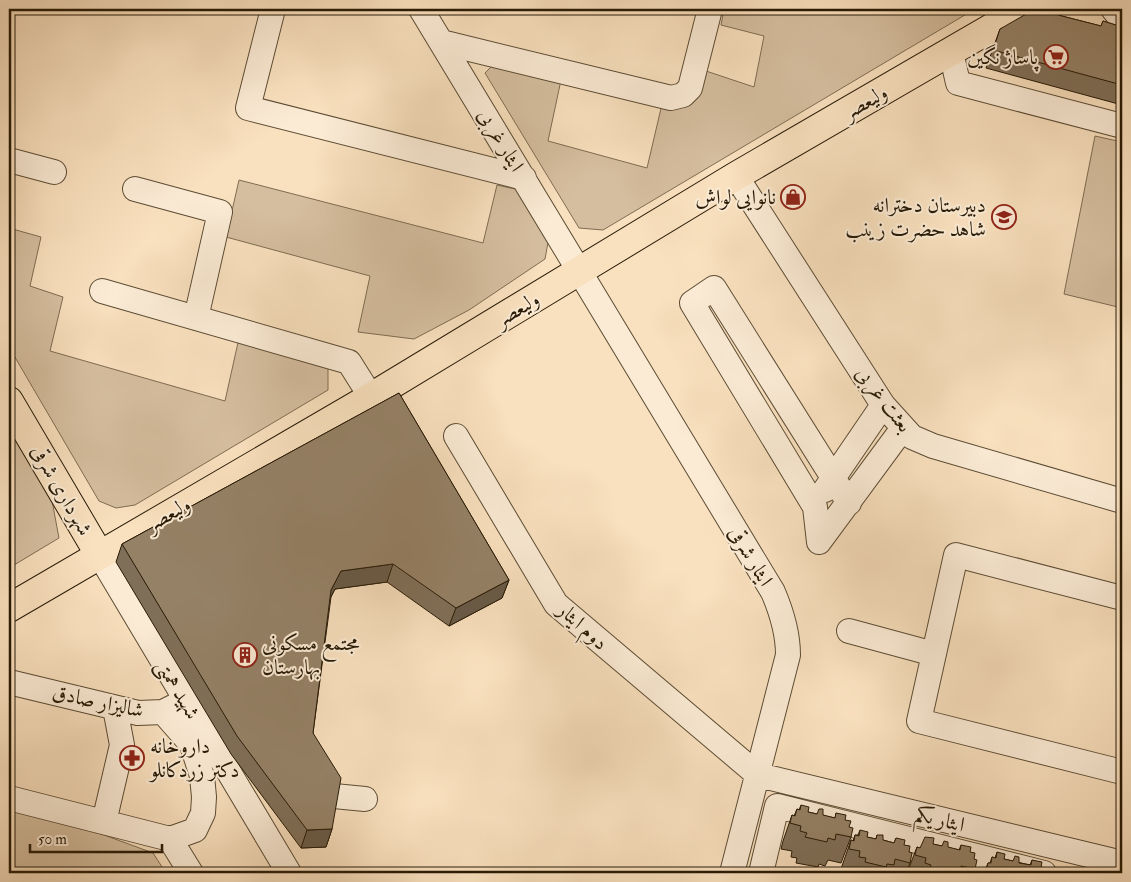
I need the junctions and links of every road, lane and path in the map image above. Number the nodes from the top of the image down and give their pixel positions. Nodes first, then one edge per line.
1 (273, 9) edge
2 (421, 9) edge
3 (710, 9) edge
4 (1024, 9) edge
5 (1113, 9) edge
6 (1122, 20) edge
7 (442, 42) junction
8 (951, 52) junction
9 (1122, 126) edge
10 (9, 160) edge
11 (54, 172) dead end
12 (736, 176) junction
13 (524, 178) junction
14 (135, 189) dead end
15 (579, 271) junction
16 (102, 291) dead end
17 (196, 318) junction
18 (370, 397) junction
19 (9, 400) edge
20 (883, 405) junction
21 (903, 428) junction
22 (456, 436) dead end
23 (832, 477) junction
24 (1122, 501) edge
25 (849, 503) junction
26 (815, 507) junction
27 (99, 554) junction
28 (1122, 598) edge
29 (9, 608) edge
30 (849, 632) dead end
31 (934, 654) junction
32 (9, 682) edge
33 (185, 701) junction
34 (115, 708) junction
35 (163, 712) junction
36 (301, 757) edge
37 (1122, 772) edge
38 (758, 775) junction
39 (9, 798) edge
40 (365, 799) dead end
41 (104, 822) junction
42 (170, 839) junction
43 (1122, 863) edge
44 (191, 873) edge
45 (289, 873) edge
46 (732, 873) edge
47 (761, 873) edge
48 (1044, 873) edge

1 - 13 street
2 - 7 street, ایثار غربی
3 - 7 street
4 - 8 main road, ولیعصر
5 - 6 street
7 - 13 street, ایثار غربی
8 - 9 street
8 - 12 main road, ولیعصر
10 - 11 street
12 - 15 main road, ولیعصر
12 - 20 street, بعثت غربی
13 - 15 street, ایثار غربی
14 - 17 street
15 - 18 main road, ولیعصر
15 - 38 street, ایثار شرقی
16 - 17 street
17 - 18 street
18 - 27 main road, ولیعصر
19 - 27 main road, شهرداری شرقی
20 - 21 street, بعثت غربی
20 - 23 street
21 - 24 street, بعثت غربی
21 - 25 street
22 - 38 street, دوم ایثار
23 - 25 street
23 - 26 street
23 - 26 street
25 - 26 street
27 - 29 main road, ولیعصر
27 - 33 street, شهید همتی
28 - 31 street
30 - 31 street
31 - 37 street
32 - 34 street, شالیزار صادق
33 - 35 street, شالیزار صادق
33 - 45 street, شهید همتی
34 - 35 street, شالیزار صادق
34 - 41 street
35 - 42 street
36 - 40 street
38 - 43 street, ایثار یکم
38 - 46 street, ایثار شرقی
39 - 41 street
41 - 42 street
42 - 44 street
47 - 48 street

